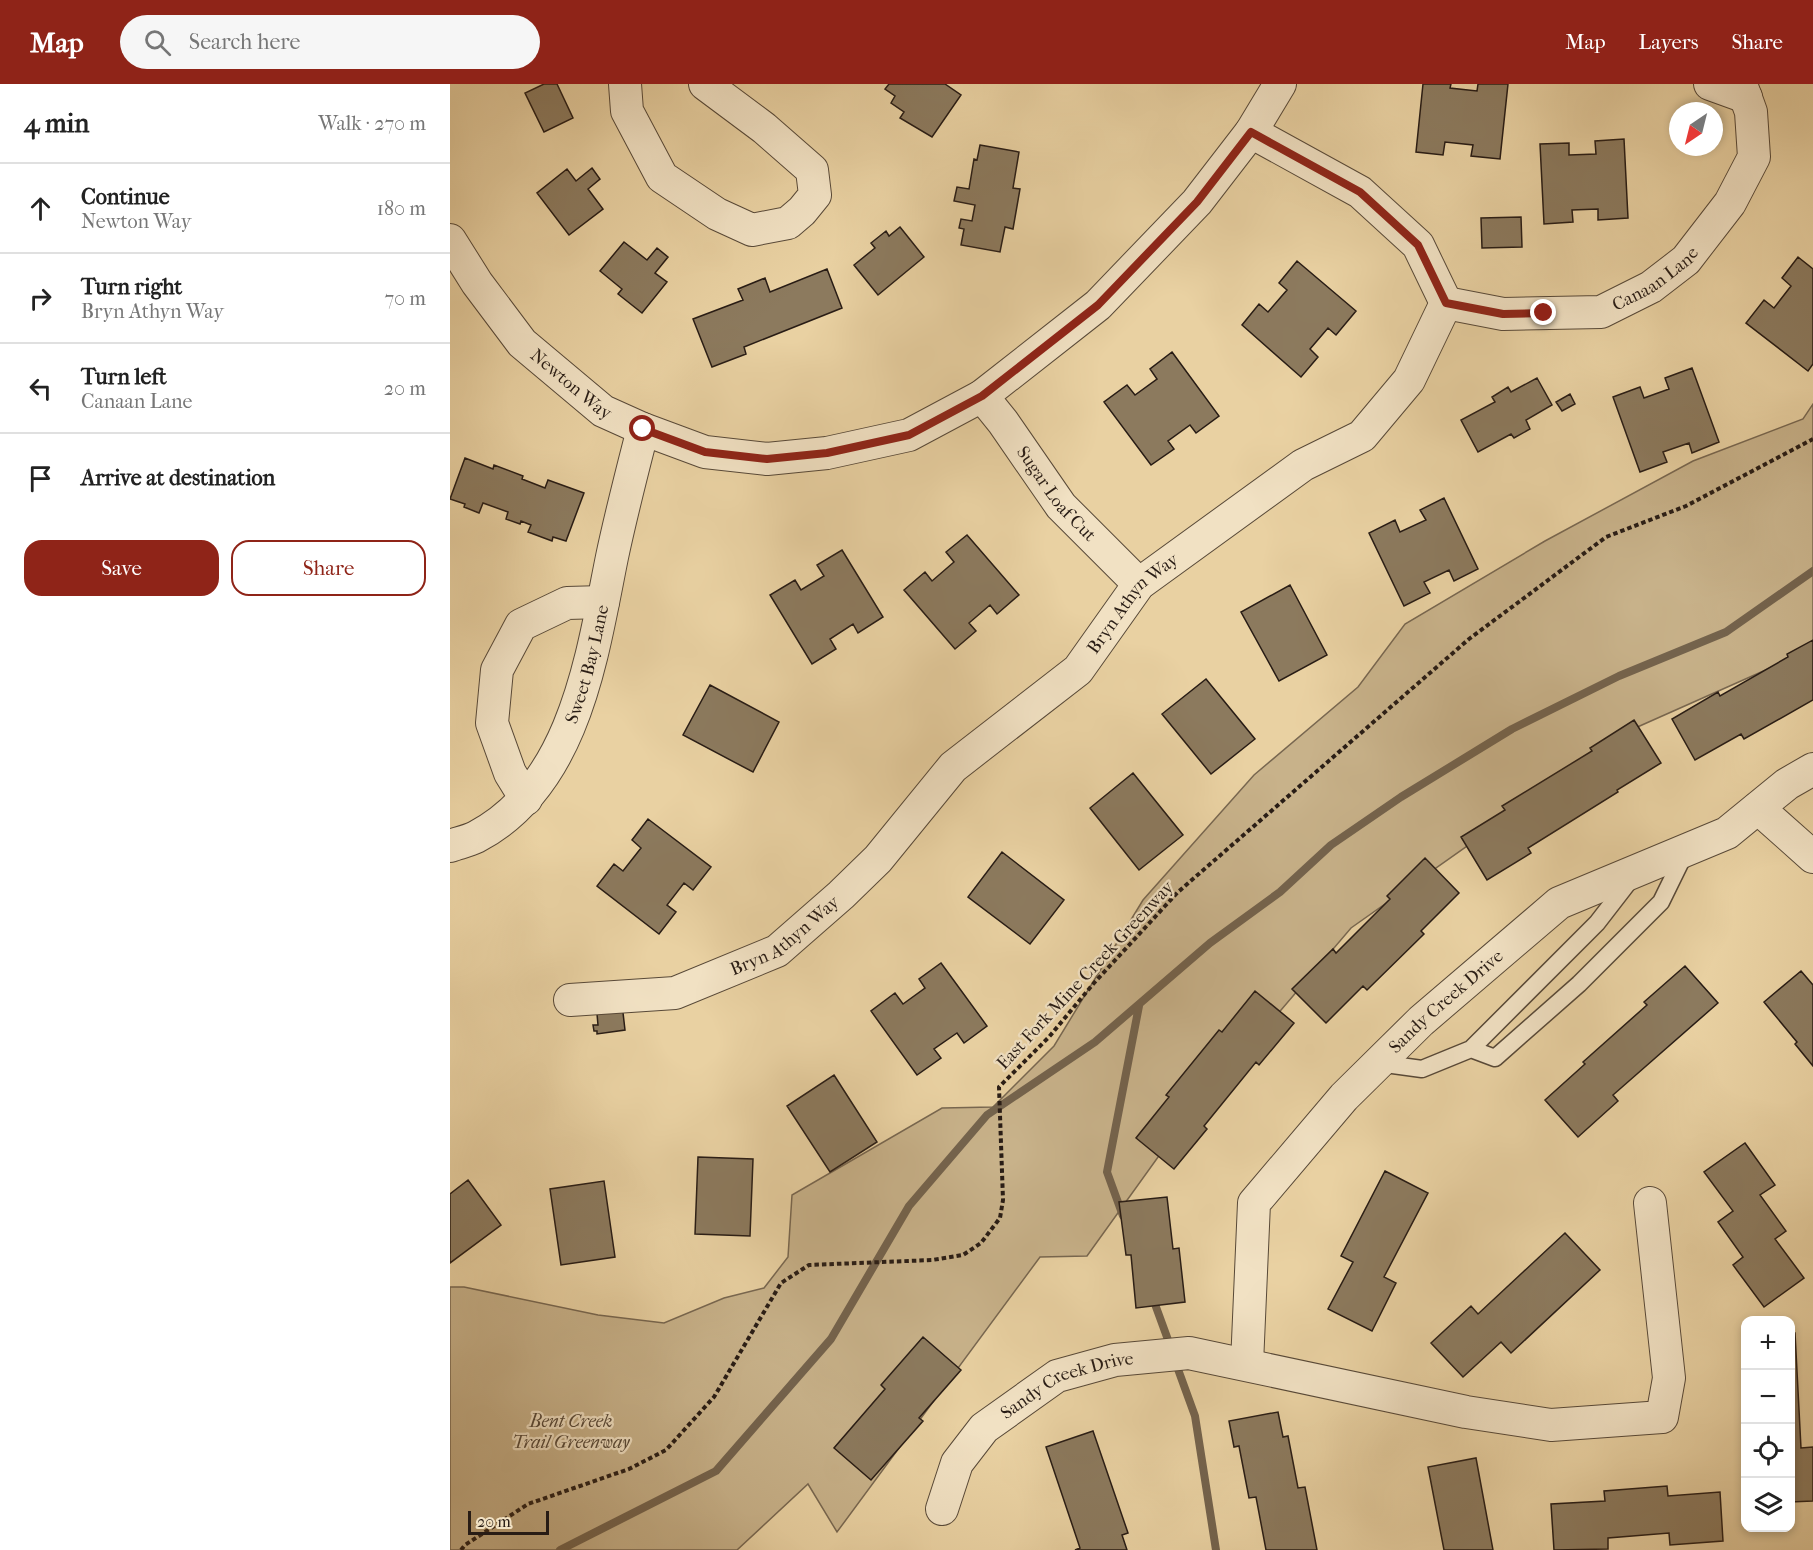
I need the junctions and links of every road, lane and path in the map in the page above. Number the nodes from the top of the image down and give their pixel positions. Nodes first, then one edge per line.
1 (626, 84) edge
2 (705, 84) edge
3 (1280, 84) edge
4 (1710, 84) edge
5 (1743, 91) edge
6 (1251, 132) junction
7 (450, 240) edge
8 (1446, 303) junction
9 (982, 396) junction
10 (643, 429) junction
11 (1813, 439) edge
12 (1139, 584) junction
13 (603, 602) junction
14 (1813, 769) edge
15 (526, 799) junction
16 (1758, 808) junction
17 (450, 846) edge
18 (1686, 850) junction
19 (1813, 857) edge
20 (1637, 871) junction
21 (570, 1000) dead end
22 (1471, 1049) junction
23 (1378, 1063) junction
24 (1650, 1203) dead end
25 (1247, 1364) junction
26 (942, 1509) dead end
27 (461, 1550) edge

1 - 2 street
3 - 6 street, Newton Way
4 - 5 street, Canaan Lane
5 - 8 street, Canaan Lane
6 - 8 street
6 - 9 street, Newton Way
7 - 10 street, Newton Way
8 - 12 street, Bryn Athyn Way
9 - 10 street, Newton Way
9 - 12 street, Sugar Loaf Cut
10 - 13 street, Sweet Bay Lane
11 - 27 path, East Fork Mine Creek Greenway
12 - 21 street, Bryn Athyn Way
13 - 15 street, Sweet Bay Lane
13 - 15 street
14 - 16 street, Sandy Creek Drive
15 - 17 street, Sweet Bay Lane
16 - 18 street, Sandy Creek Drive
16 - 19 street
18 - 20 street, Sandy Creek Drive
18 - 22 lane
20 - 22 lane
20 - 23 street, Sandy Creek Drive
22 - 23 lane
23 - 25 street, Sandy Creek Drive
24 - 25 street, Sandy Creek Drive
25 - 26 street, Sandy Creek Drive

